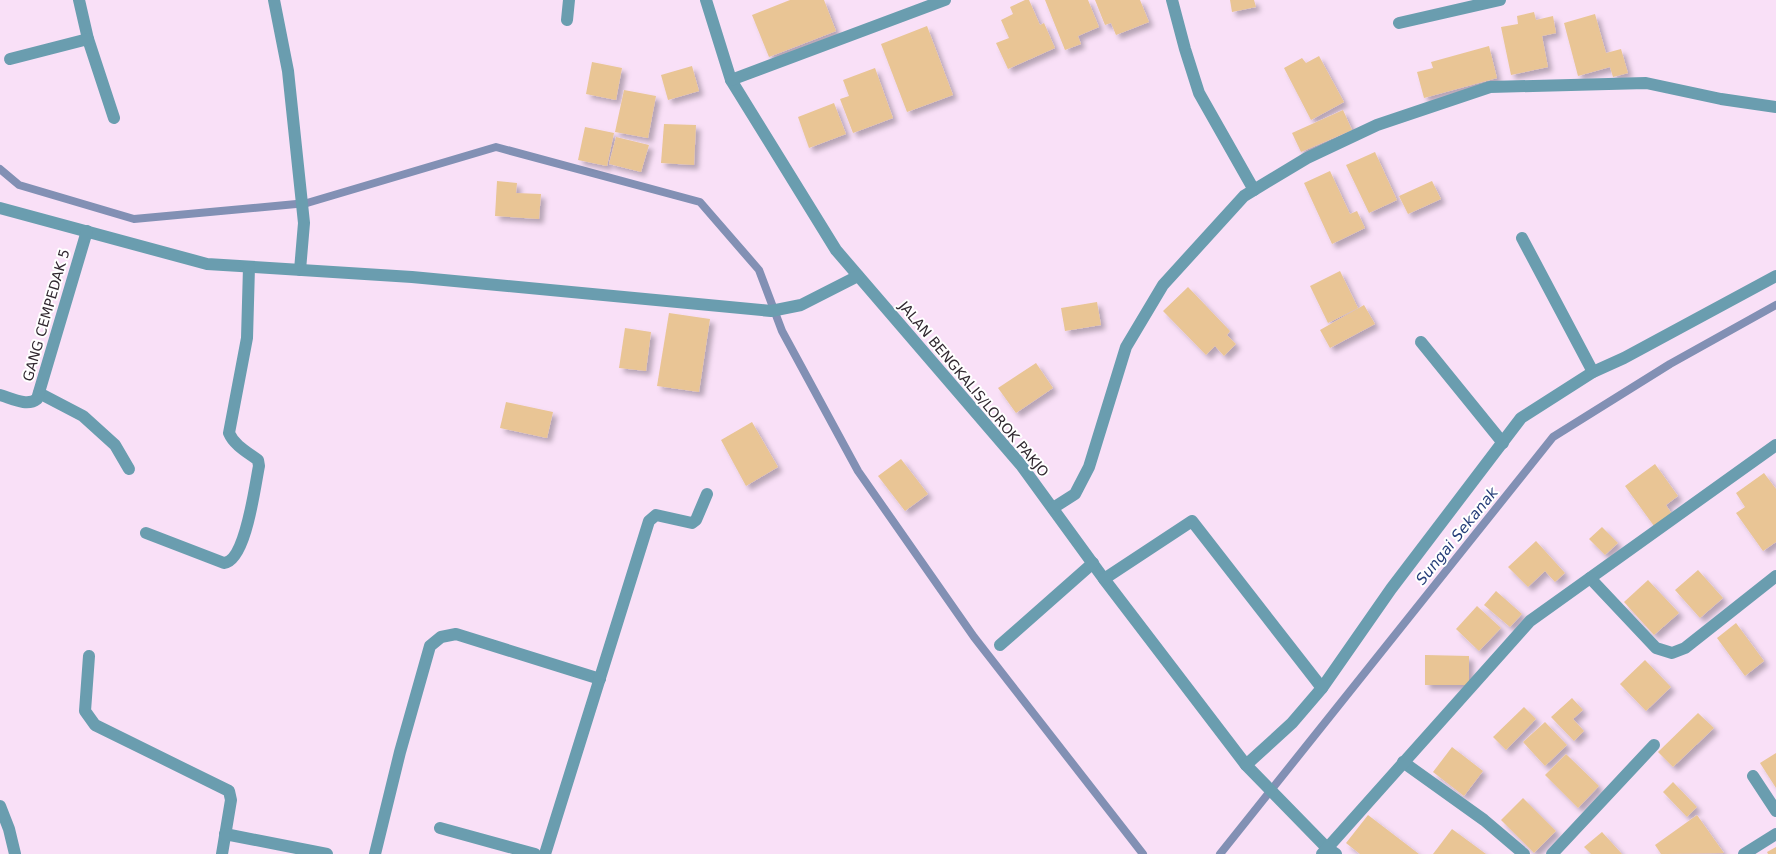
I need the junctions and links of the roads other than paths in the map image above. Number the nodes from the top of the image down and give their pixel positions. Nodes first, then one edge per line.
1 (79, 0) edge
2 (274, 0) edge
3 (569, 0) edge
4 (706, 0) edge
5 (945, 0) edge
6 (1172, 0) edge
7 (1500, 0) edge
8 (567, 20) dead end
9 (1399, 23) dead end
10 (88, 39) junction
11 (10, 60) dead end
12 (731, 80) junction
13 (1776, 107) edge
14 (114, 118) dead end
15 (1254, 190) junction
16 (0, 208) edge
17 (87, 231) junction
18 (1522, 238) dead end
19 (249, 266) junction
20 (300, 270) junction
21 (858, 276) junction
22 (1776, 276) edge
23 (1421, 342) dead end
24 (1593, 372) junction
25 (39, 393) junction
26 (0, 395) edge
27 (1502, 443) junction
28 (1776, 445) edge
29 (129, 469) dead end
30 (707, 494) dead end
31 (1053, 508) junction
32 (146, 534) dead end
33 (1093, 563) junction
34 (1776, 576) edge
35 (1590, 578) junction
36 (1104, 579) junction
37 (1000, 645) dead end
38 (89, 656) dead end
39 (600, 680) junction
40 (1322, 688) junction
41 (1654, 745) dead end
42 (1403, 762) junction
43 (1249, 768) junction
44 (1753, 776) dead end
45 (0, 806) edge
46 (1776, 811) edge
47 (440, 828) dead end
48 (225, 834) junction
49 (1776, 834) edge
50 (1329, 852) edge
51 (14, 854) edge
52 (222, 854) edge
53 (327, 854) edge
54 (375, 854) edge
55 (535, 854) edge
56 (545, 854) edge
57 (1524, 854) edge
58 (1552, 854) edge
59 (1744, 854) edge

1 - 10 street
2 - 20 street
3 - 8 street
4 - 12 street, JALAN BENGKALIS/LOROK PAKJO
5 - 12 street
6 - 15 street
7 - 9 street
10 - 11 street
10 - 14 street
12 - 21 street, JALAN BENGKALIS/LOROK PAKJO
13 - 15 street
15 - 31 street
16 - 17 street
17 - 19 street
17 - 25 street, GANG CEMPEDAK 5
18 - 24 street
19 - 20 street
19 - 32 street
20 - 21 street
21 - 31 street, JALAN BENGKALIS/LOROK PAKJO
22 - 24 street
23 - 27 street
24 - 27 street
25 - 26 street, GANG CEMPEDAK 5
25 - 29 street
27 - 40 street
28 - 35 street
30 - 39 street
31 - 33 street, JALAN BENGKALIS/LOROK PAKJO
33 - 36 street, JALAN BENGKALIS/LOROK PAKJO
33 - 37 street
34 - 35 street
35 - 42 street
36 - 40 street
36 - 43 street, JALAN BENGKALIS/LOROK PAKJO
38 - 48 street
39 - 54 street
39 - 56 street
40 - 43 street
41 - 58 street
42 - 50 street
42 - 57 street
43 - 50 street, JALAN BENGKALIS/LOROK PAKJO
44 - 46 street
45 - 51 street
47 - 55 street
48 - 52 street
48 - 53 street
49 - 59 street

